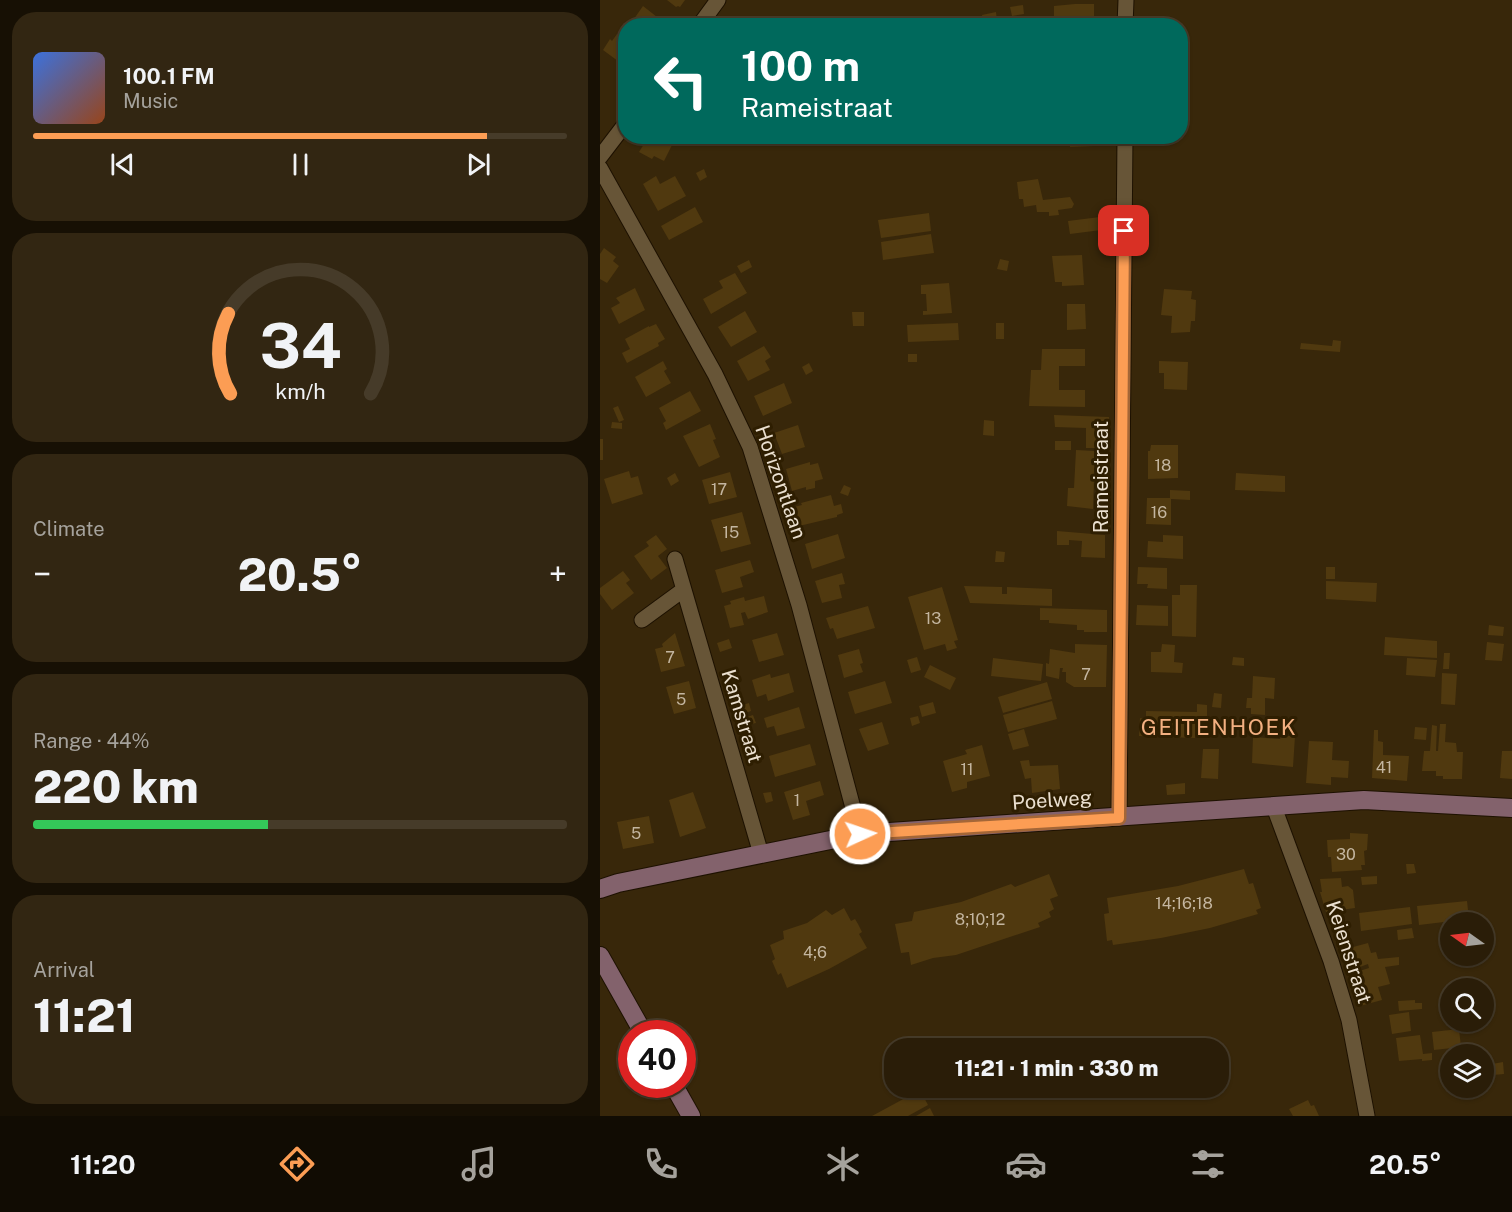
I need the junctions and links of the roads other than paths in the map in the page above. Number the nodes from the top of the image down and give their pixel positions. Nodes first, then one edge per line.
1 (718, 0) edge
2 (1126, 0) edge
3 (705, 18) edge
4 (1125, 18) edge
5 (618, 133) edge
6 (1125, 144) edge
7 (600, 157) edge
8 (600, 168) edge
9 (675, 559) dead end
10 (683, 590) junction
11 (642, 620) dead end
12 (1274, 807) junction
13 (1512, 808) edge
14 (1119, 818) junction
15 (860, 834) junction
16 (761, 854) junction
17 (600, 889) edge
18 (600, 956) edge
19 (636, 1020) edge
20 (681, 1098) edge
21 (691, 1116) edge
22 (1367, 1116) edge

1 - 3 street
2 - 4 street
5 - 7 street
6 - 14 street, Rameistraat
8 - 15 street, Horizontlaan
9 - 10 street, Kamstraat
10 - 11 street
10 - 16 street, Kamstraat
12 - 13 street, Poelweg
12 - 14 street, Poelweg
12 - 22 street, Keienstraat
14 - 15 street, Poelweg
15 - 16 street, Poelweg
16 - 17 street, Poelweg
18 - 19 street
20 - 21 street

